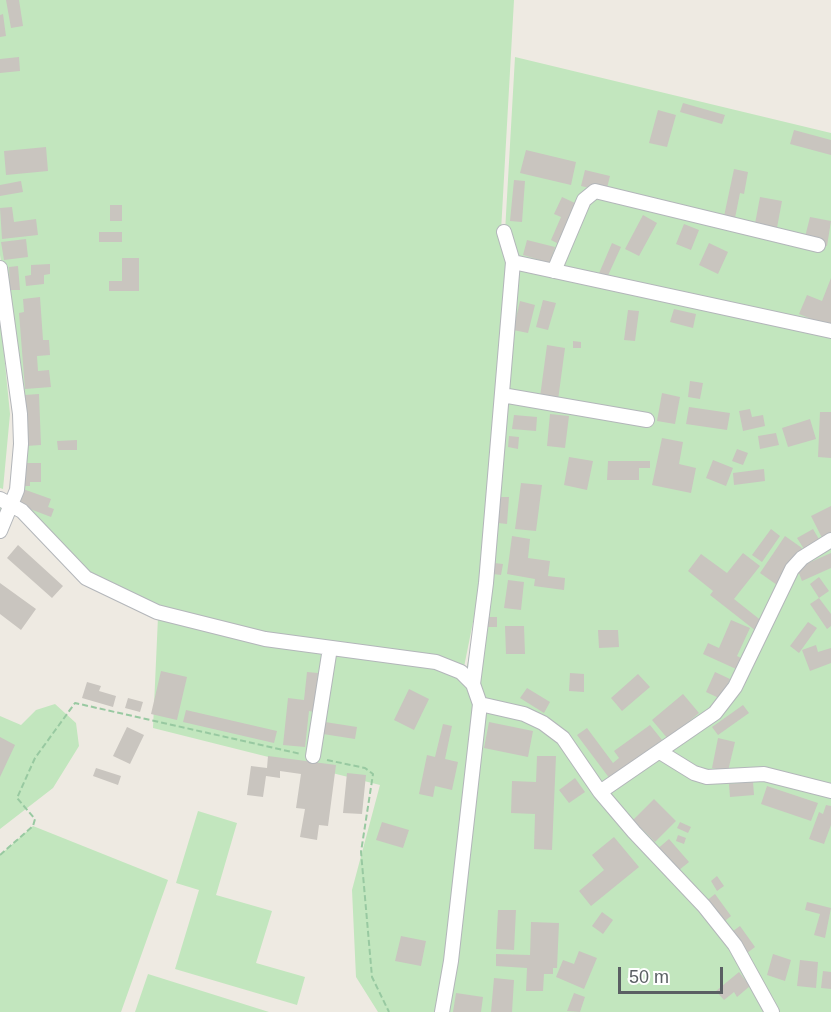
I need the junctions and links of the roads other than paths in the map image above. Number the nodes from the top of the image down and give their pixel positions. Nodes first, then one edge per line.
1 (504, 232) dead end
2 (818, 245) dead end
3 (513, 262) junction
4 (0, 268) edge
5 (554, 271) junction
6 (831, 331) edge
7 (502, 395) junction
8 (647, 420) dead end
9 (6, 501) edge
10 (0, 531) edge
11 (831, 540) edge
12 (330, 648) junction
13 (473, 684) junction
14 (480, 704) junction
15 (660, 752) junction
16 (313, 756) road end
17 (831, 791) edge
18 (600, 792) junction
19 (442, 1012) edge
20 (772, 1012) edge

1 - 3 street
2 - 5 street
3 - 5 street
3 - 7 street
4 - 9 street
5 - 6 street
7 - 8 street
7 - 13 street
9 - 10 street
9 - 12 street
11 - 15 street
12 - 13 street
12 - 16 street
13 - 14 street
14 - 18 street
14 - 19 street
15 - 17 street
15 - 18 street
18 - 20 street

